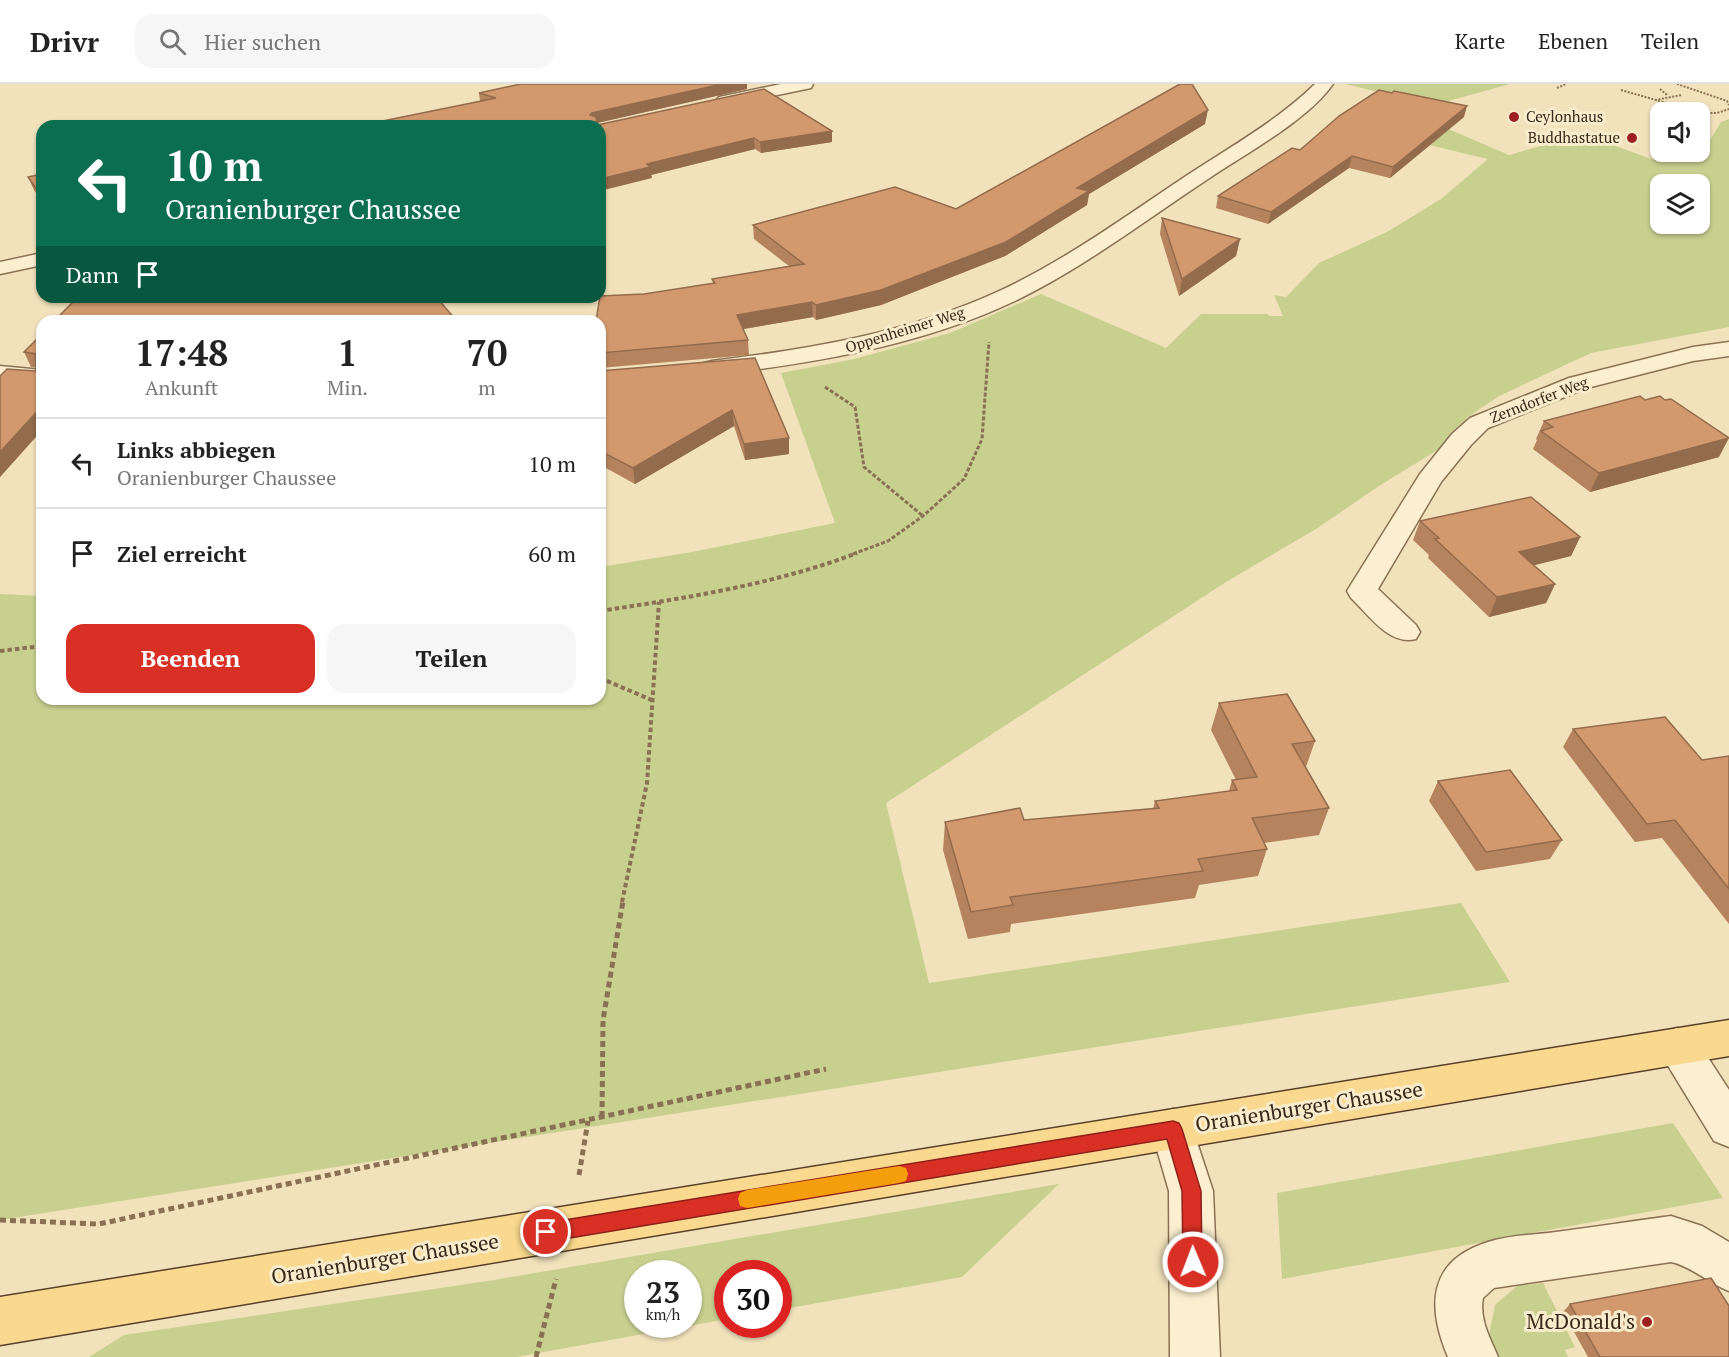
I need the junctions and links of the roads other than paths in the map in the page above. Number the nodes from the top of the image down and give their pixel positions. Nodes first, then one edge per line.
1 (806, 84) edge
2 (1325, 84) edge
3 (783, 86) edge
4 (706, 106) edge
5 (36, 260) edge
6 (0, 268) edge
7 (1729, 349) edge
8 (686, 371) edge
9 (0, 373) edge
10 (36, 376) edge
11 (1405, 632) dead end
12 (1729, 1038) edge
13 (1677, 1046) junction
14 (1729, 1127) edge
15 (1173, 1129) junction
16 (1729, 1268) edge
17 (0, 1320) edge
18 (1195, 1357) edge
19 (1473, 1357) edge

1 - 3 street
2 - 8 street, Oppenheimer Weg
3 - 4 street
5 - 6 street
7 - 11 street, Zerndorfer Weg
9 - 10 street
12 - 13 main road, Oranienburger Chaussee
13 - 14 street
13 - 15 main road, Oranienburger Chaussee
15 - 17 main road, Oranienburger Chaussee
15 - 18 street
16 - 19 street

